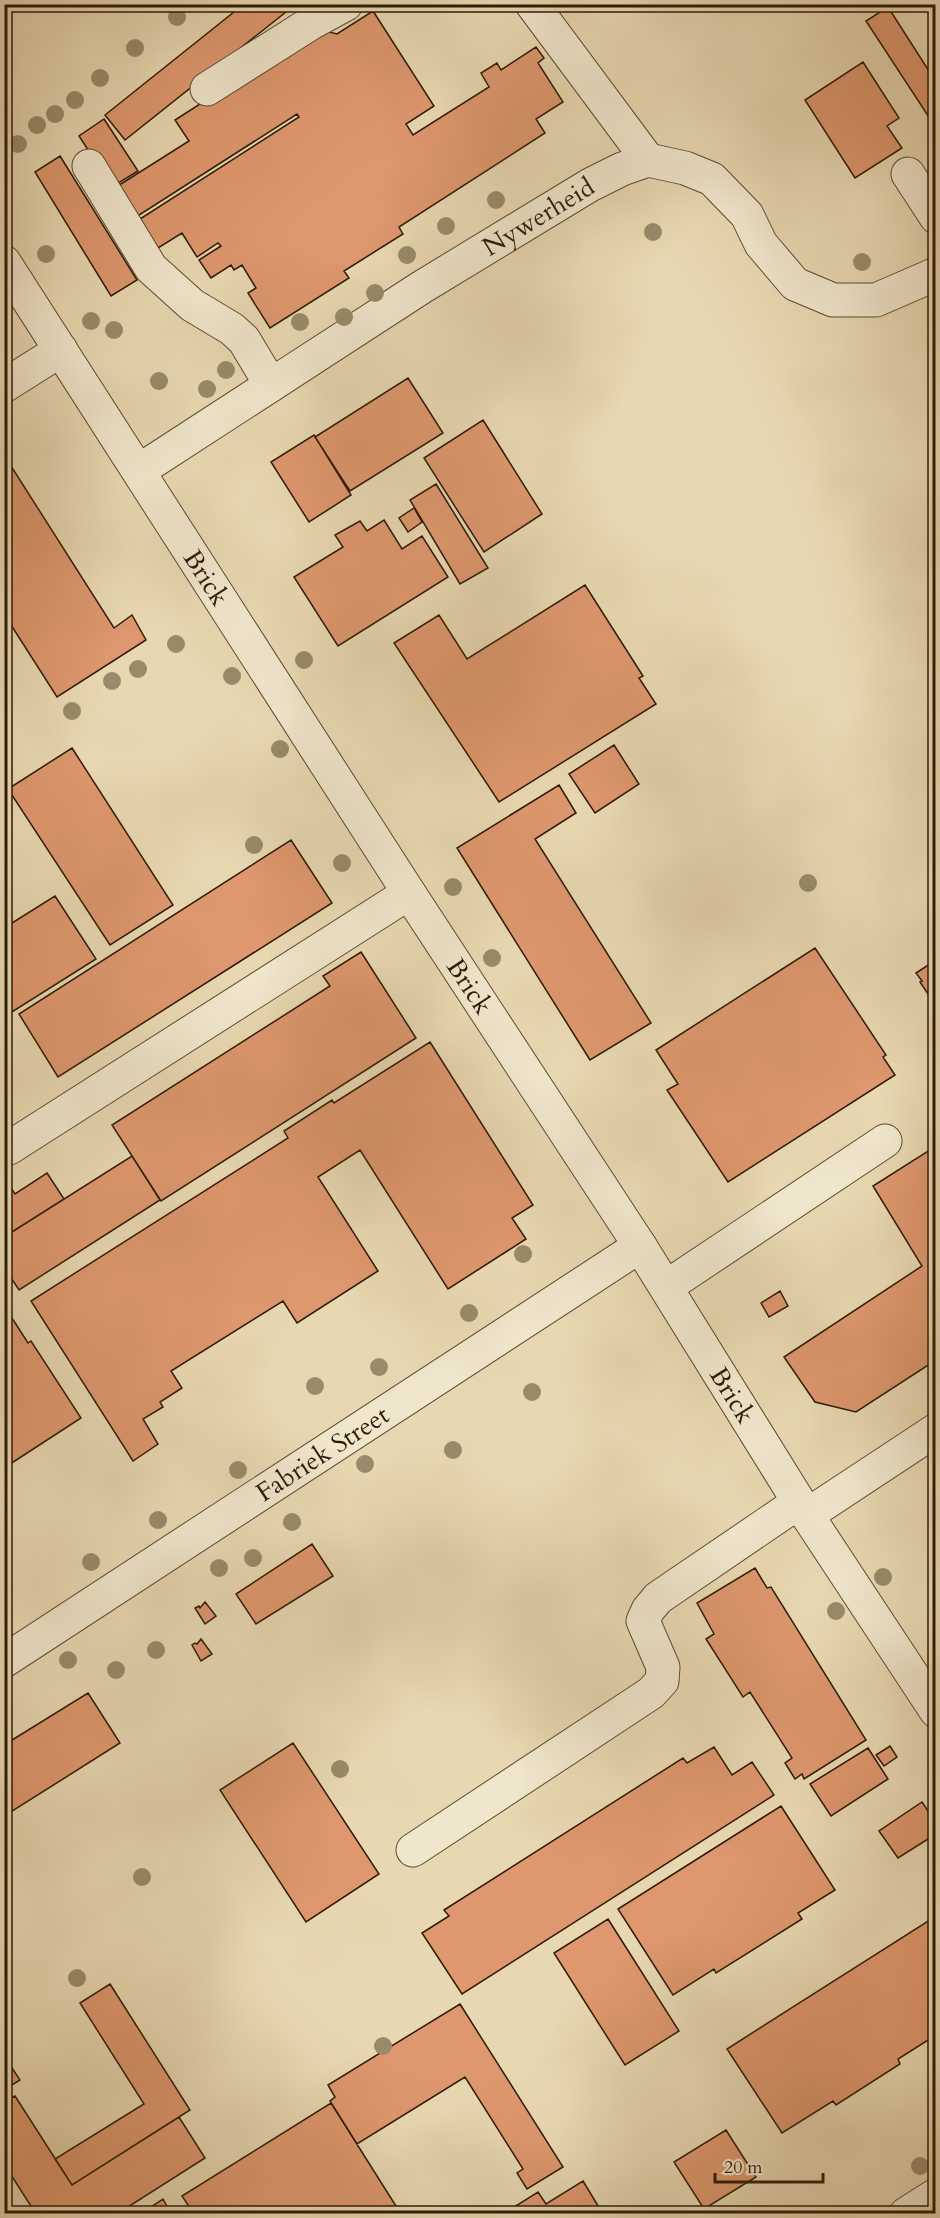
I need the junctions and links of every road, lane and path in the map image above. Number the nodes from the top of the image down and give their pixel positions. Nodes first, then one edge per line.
1 (346, 4) edge
2 (532, 4) edge
3 (207, 89) dead end
4 (648, 160) junction
5 (89, 166) dead end
6 (908, 174) dead end
7 (936, 217) edge
8 (4, 262) edge
9 (936, 274) edge
10 (61, 350) junction
11 (271, 385) junction
12 (4, 387) edge
13 (140, 470) junction
14 (409, 893) junction
15 (885, 1141) dead end
16 (9, 1148) dead end
17 (640, 1246) junction
18 (666, 1287) junction
19 (936, 1430) edge
20 (803, 1508) junction
21 (4, 1660) edge
22 (936, 1711) edge
23 (413, 1850) dead end
24 (936, 2195) edge
25 (906, 2214) edge

1 - 3 street
2 - 4 street
4 - 9 street
4 - 11 street, Nywerheid
5 - 11 street
6 - 7 street
8 - 10 street, Brick
10 - 12 street
10 - 13 street, Brick
11 - 13 street, Nywerheid
13 - 14 street, Brick
14 - 16 street
14 - 17 street, Brick
15 - 18 street
17 - 18 street, Brick
17 - 21 street, Fabriek Street
18 - 20 street, Brick
19 - 20 street
20 - 22 street, Brick
20 - 23 street
24 - 25 street

